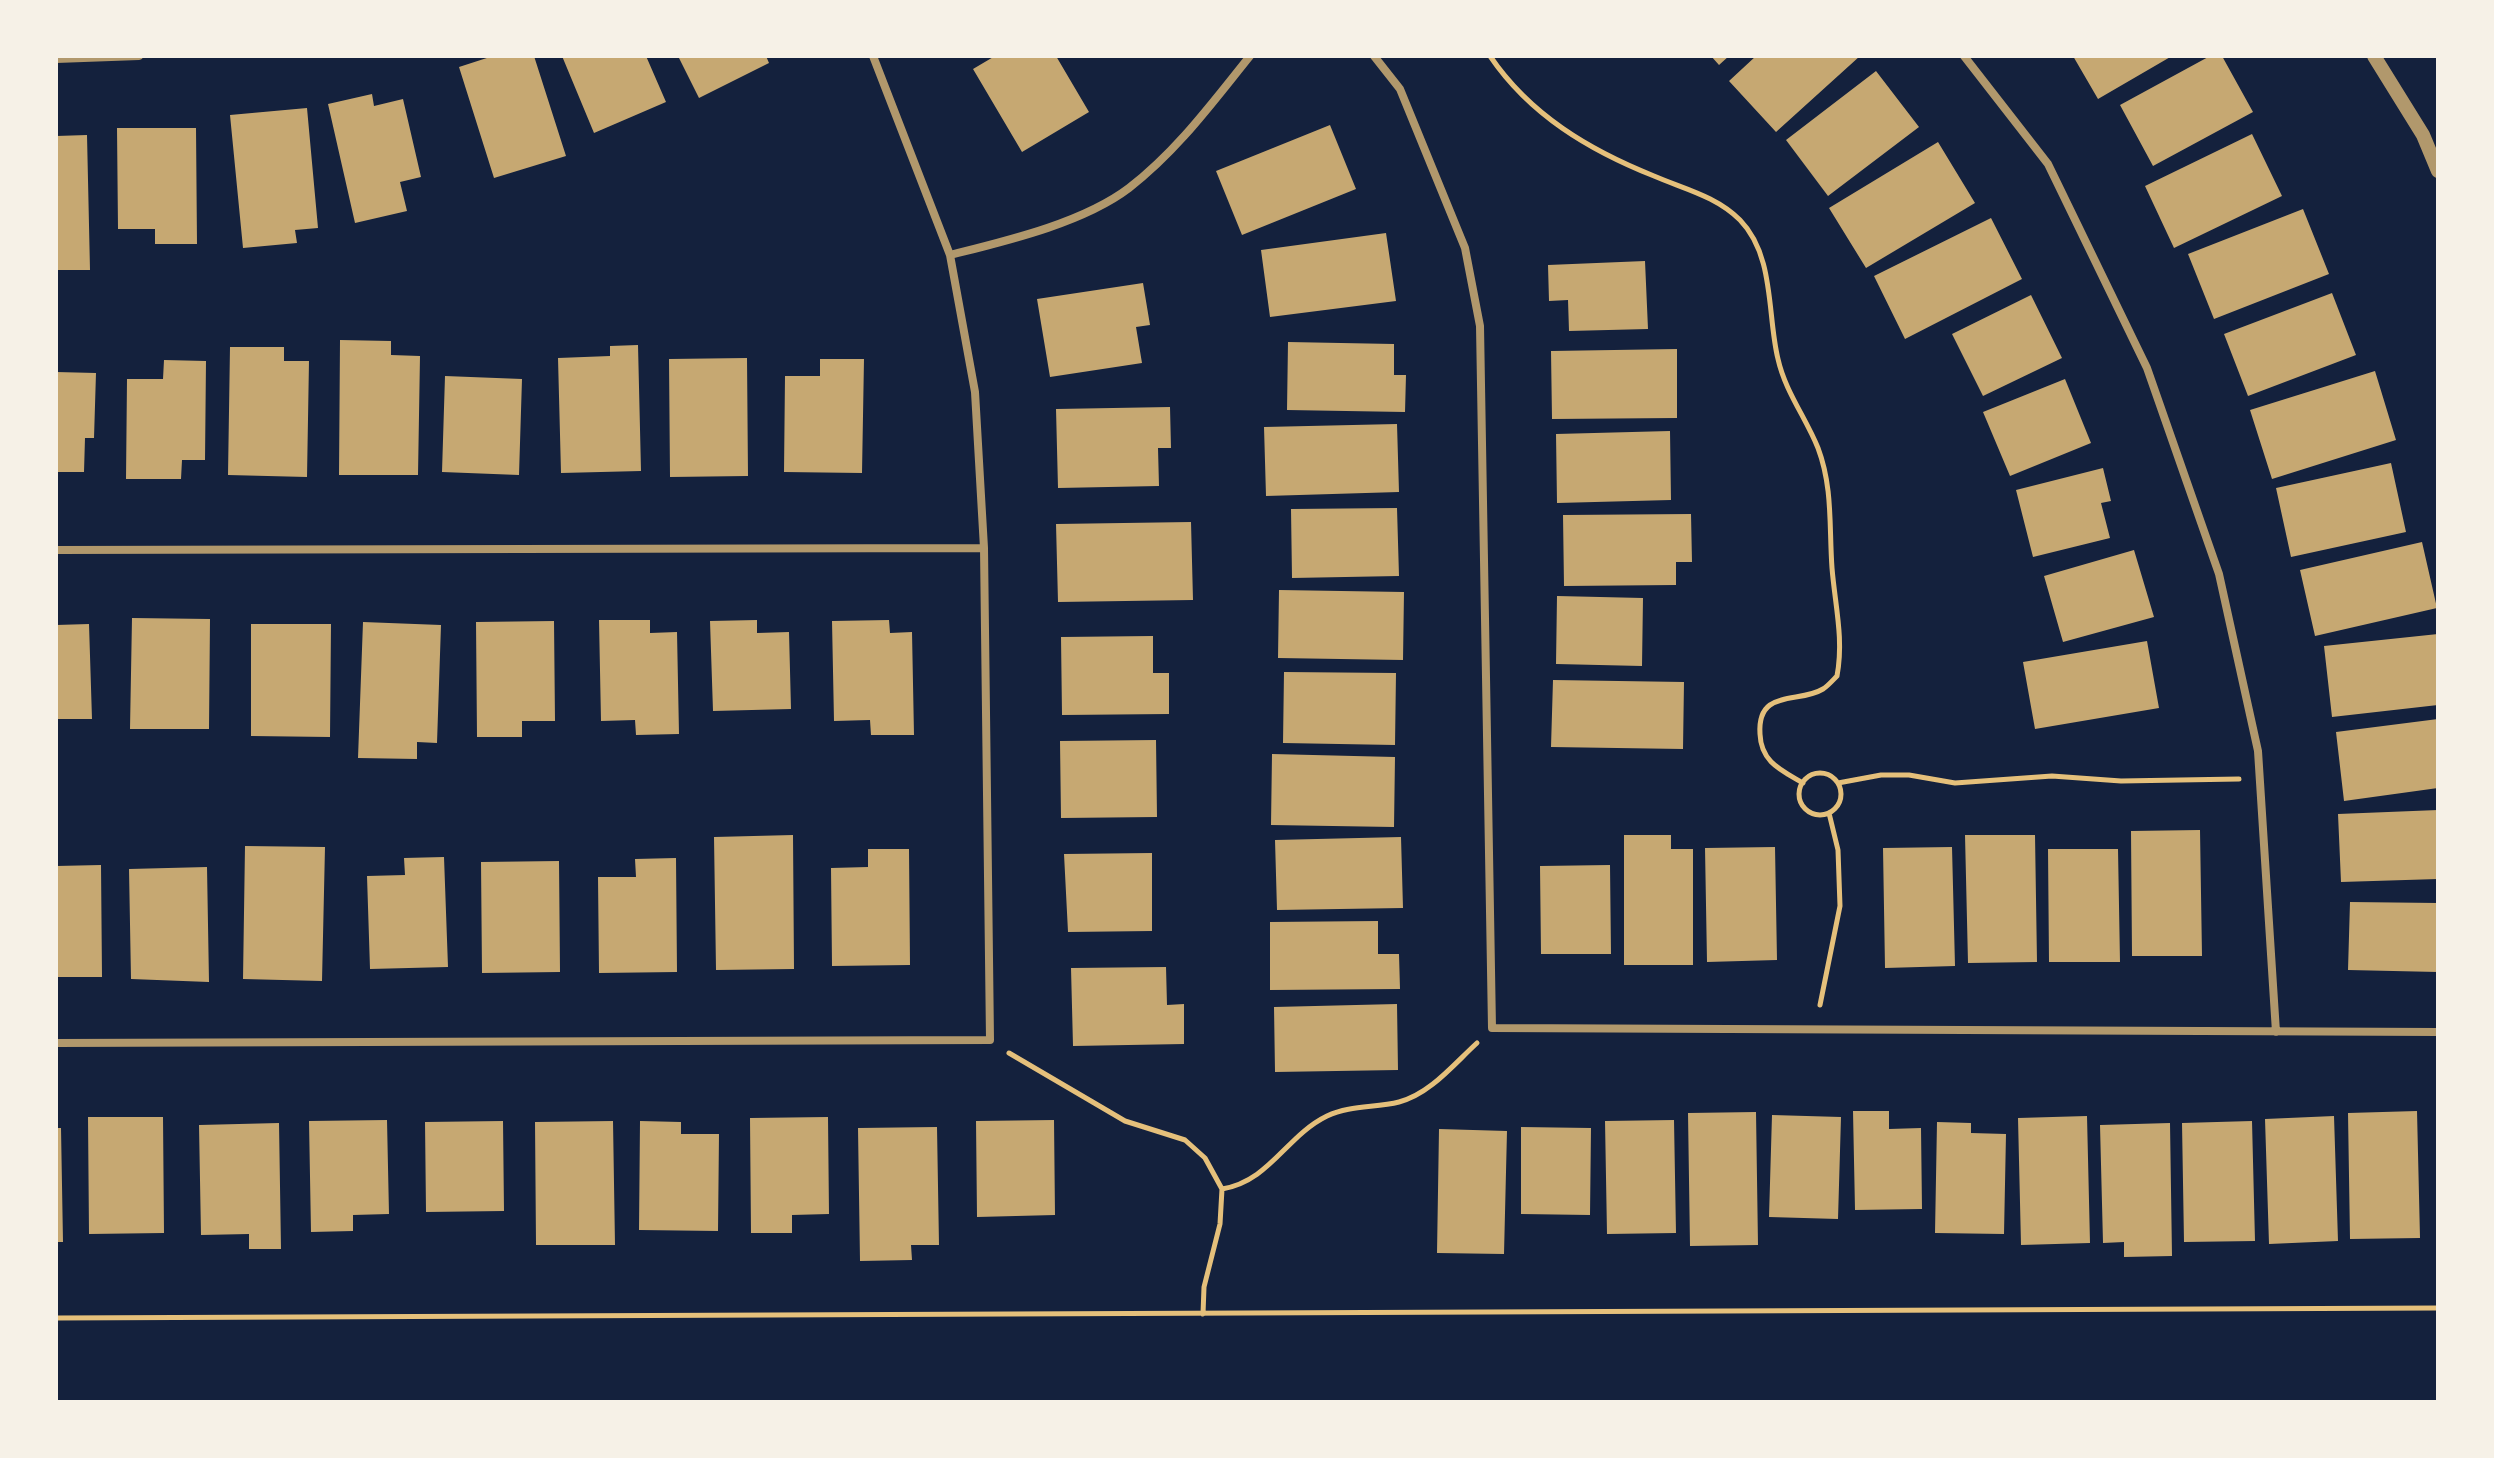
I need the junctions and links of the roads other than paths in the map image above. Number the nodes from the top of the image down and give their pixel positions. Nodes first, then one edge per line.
1 (139, 56) edge
2 (873, 56) edge
3 (1250, 56) edge
4 (1374, 56) edge
5 (1964, 56) edge
6 (2374, 56) edge
7 (56, 59) edge
8 (2438, 171) edge
9 (950, 255) junction
10 (984, 548) junction
11 (56, 550) edge
12 (2276, 1032) junction
13 (2438, 1032) edge
14 (56, 1043) edge

1 - 7 street
2 - 9 street
3 - 9 street
4 - 12 street
5 - 12 street
6 - 8 street
9 - 10 street
10 - 11 street
10 - 14 street
12 - 13 street

